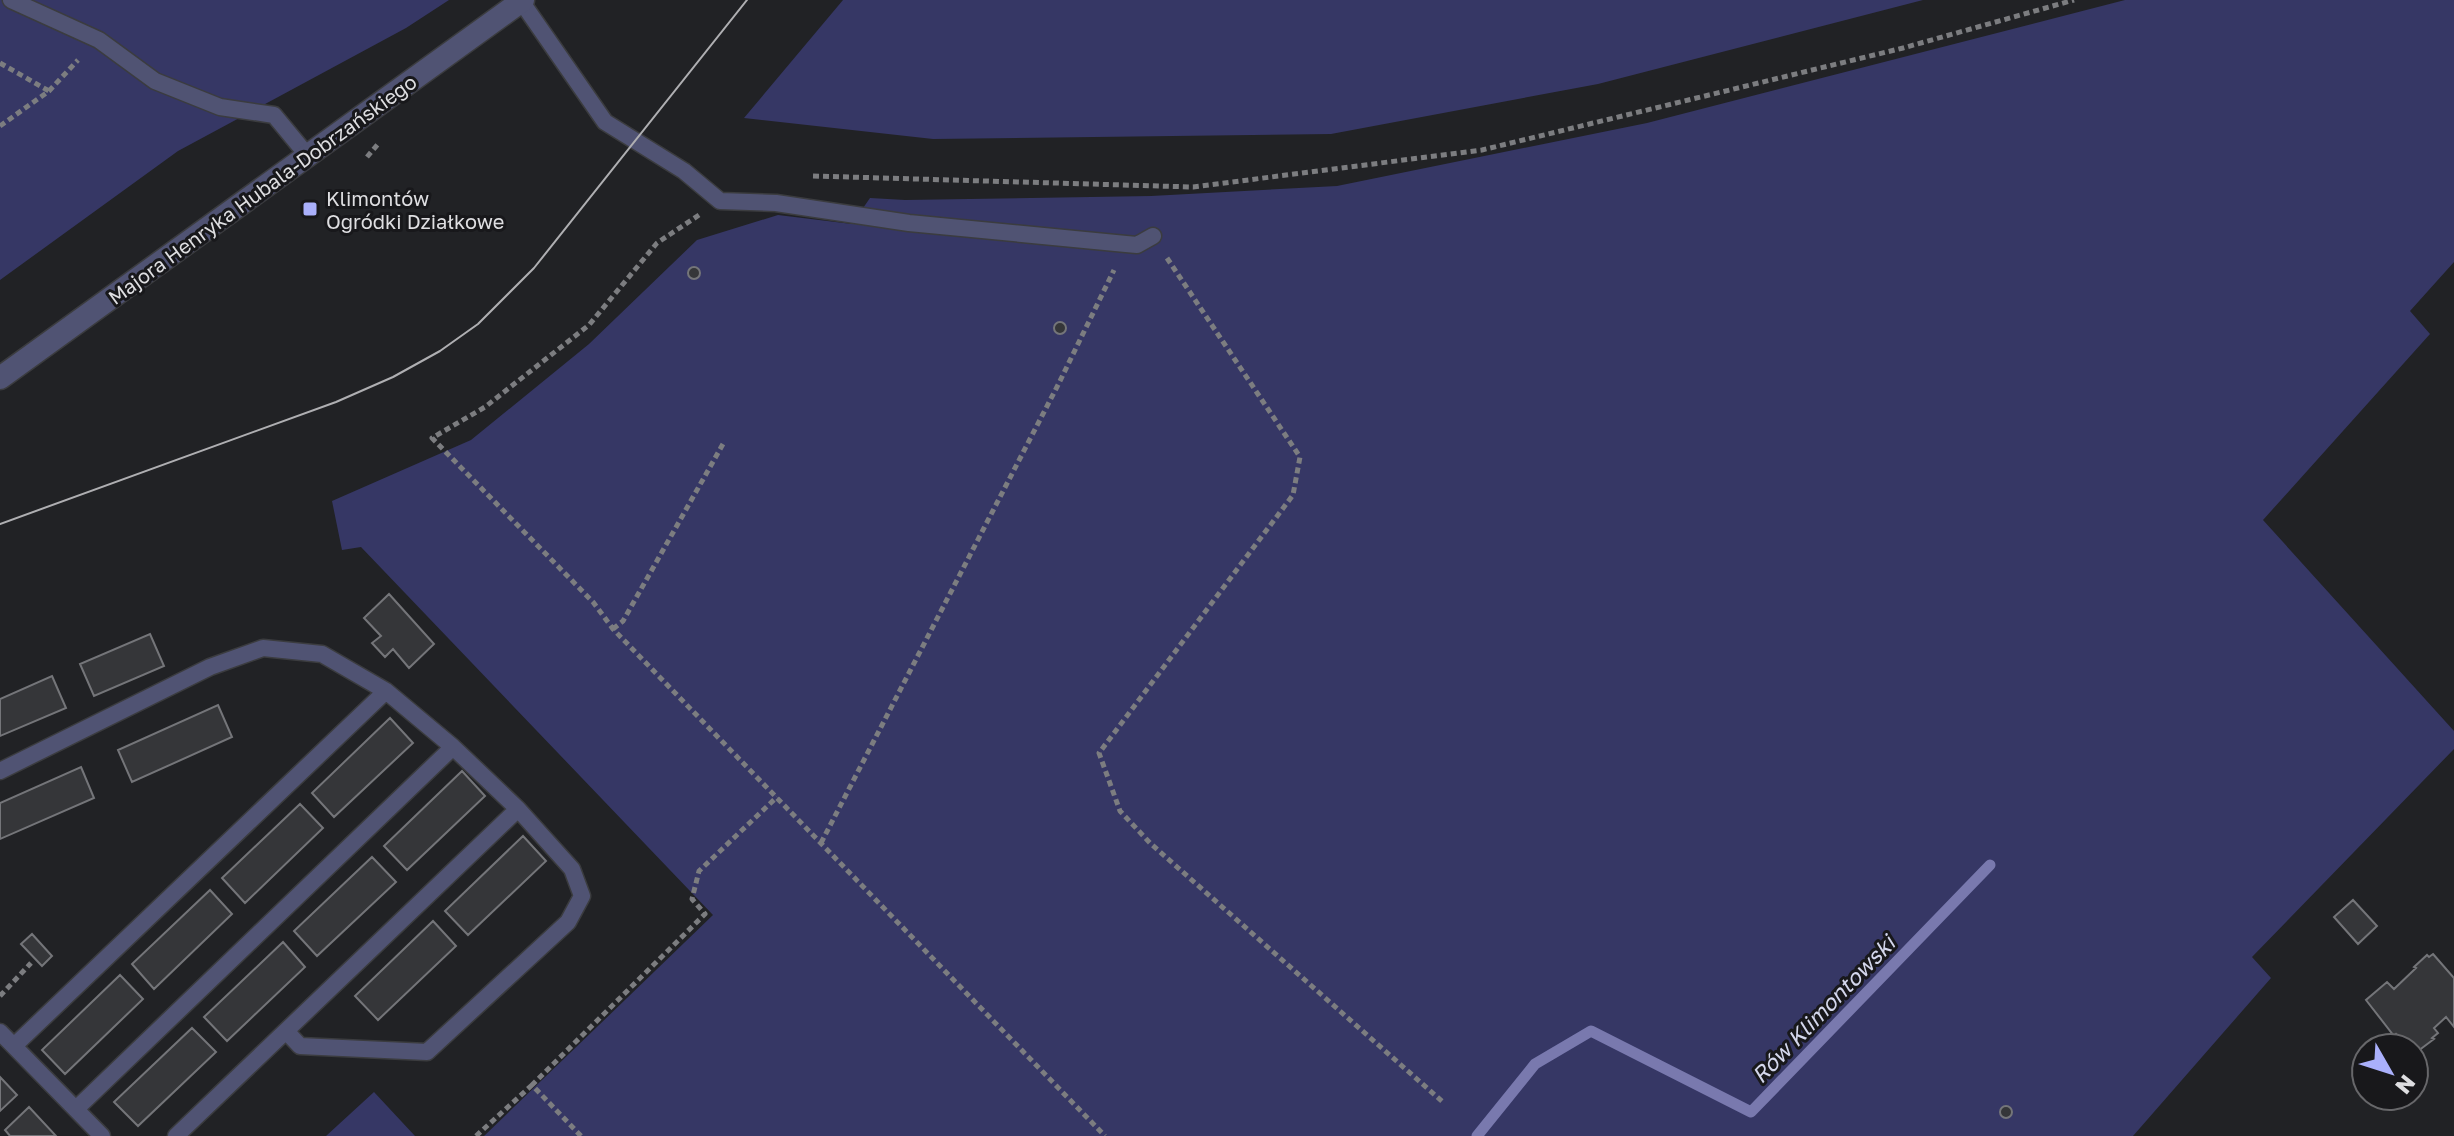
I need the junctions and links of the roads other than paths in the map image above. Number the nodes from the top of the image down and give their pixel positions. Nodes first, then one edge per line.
1 (11, 0) edge
2 (522, 1) edge
3 (307, 155) junction
4 (1153, 236) road end
5 (0, 378) edge
6 (386, 691) junction
7 (453, 747) junction
8 (0, 771) edge
9 (518, 809) junction
10 (286, 1031) junction
11 (0, 1032) edge
12 (15, 1045) junction
13 (76, 1109) junction
14 (102, 1136) edge
15 (176, 1136) edge

1 - 3 lane
2 - 3 street, Majora Henryka Hubala-Dobrzańskiego
2 - 4 lane
3 - 5 street, Majora Henryka Hubala-Dobrzańskiego
6 - 7 lane
6 - 8 lane
6 - 12 lane
7 - 9 lane
7 - 13 lane
9 - 10 lane
9 - 10 lane
10 - 15 lane
11 - 12 lane
12 - 13 lane
13 - 14 lane

